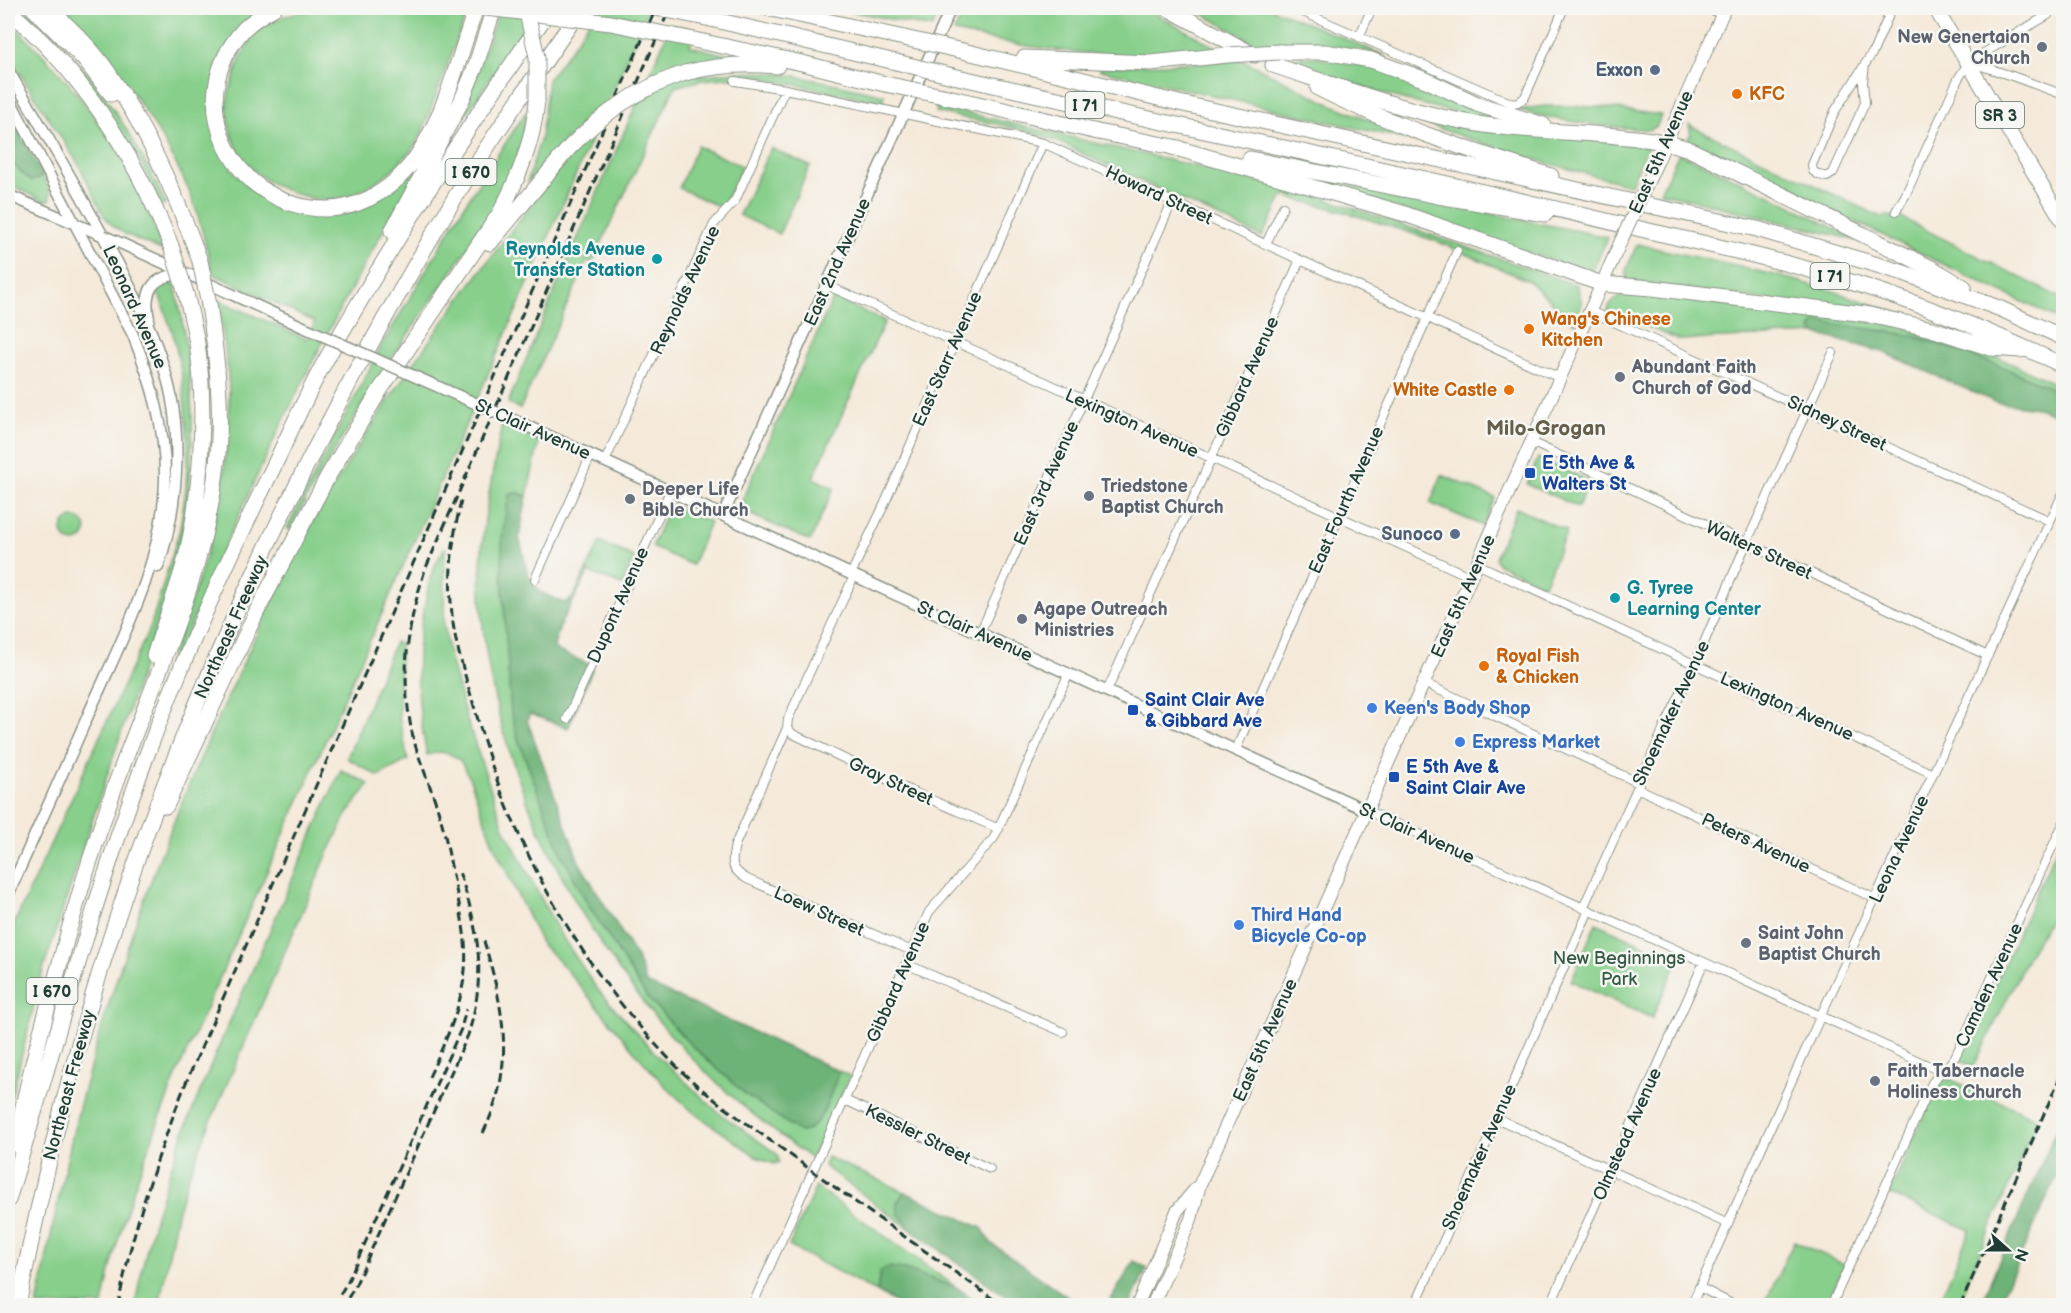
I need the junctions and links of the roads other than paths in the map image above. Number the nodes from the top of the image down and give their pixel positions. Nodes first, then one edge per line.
1 (33, 8) edge
2 (49, 8) edge
3 (274, 8) edge
4 (476, 8) edge
5 (486, 8) edge
6 (494, 8) edge
7 (526, 8) edge
8 (551, 8) edge
9 (581, 8) edge
10 (656, 8) edge
11 (767, 8) edge
12 (951, 8) edge
13 (1167, 8) edge
14 (1294, 8) edge
15 (1372, 8) edge
16 (1564, 8) edge
17 (1705, 8) edge
18 (1892, 8) edge
19 (1935, 8) edge
20 (8, 10) edge
21 (1723, 11) edge
22 (2048, 15) dead end
23 (1359, 37) junction
24 (998, 59) junction
25 (1276, 59) junction
26 (1969, 62) junction
27 (1865, 64) junction
28 (8, 70) edge
29 (833, 72) junction
30 (735, 81) dead end
31 (785, 89) junction
32 (2064, 95) edge
33 (8, 96) edge
34 (904, 114) junction
35 (143, 129) junction
36 (1563, 131) junction
37 (1666, 141) junction
38 (1043, 143) junction
39 (1169, 146) junction
40 (8, 195) edge
41 (1620, 198) junction
42 (1172, 202) junction
43 (1283, 207) dead end
44 (1896, 211) dead end
45 (2064, 223) edge
46 (76, 224) junction
47 (1619, 224) junction
48 (103, 236) junction
49 (1266, 244) junction
50 (1457, 251) dead end
51 (1300, 260) junction
52 (185, 274) junction
53 (1602, 284) junction
54 (826, 285) junction
55 (444, 298) junction
56 (2001, 309) junction
57 (1590, 312) junction
58 (1428, 317) junction
59 (153, 337) junction
60 (2064, 338) edge
61 (954, 342) junction
62 (2033, 352) junction
63 (1833, 353) dead end
64 (2064, 366) edge
65 (322, 367) junction
66 (1560, 378) junction
67 (1083, 401) junction
68 (1807, 409) junction
69 (1531, 442) junction
70 (591, 455) junction
71 (1210, 459) junction
72 (605, 461) junction
73 (670, 491) junction
74 (2064, 491) edge
75 (723, 516) junction
76 (1339, 517) junction
77 (2050, 521) junction
78 (1746, 544) junction
79 (1477, 564) junction
80 (852, 575) junction
81 (1471, 577) junction
82 (535, 579) dead end
83 (126, 632) junction
84 (980, 633) junction
85 (1988, 656) junction
86 (1695, 664) junction
87 (1069, 673) junction
88 (1424, 683) junction
89 (1107, 691) junction
90 (567, 719) dead end
91 (787, 728) junction
92 (1236, 749) junction
93 (1933, 774) junction
94 (1638, 785) junction
95 (114, 789) junction
96 (1368, 811) junction
97 (2064, 822) edge
98 (999, 829) junction
99 (732, 864) joint
100 (8, 895) edge
101 (124, 898) junction
102 (1876, 899) junction
103 (1586, 909) junction
104 (912, 951) junction
105 (1704, 962) junction
106 (906, 964) junction
107 (1821, 1016) junction
108 (1063, 1032) dead end
109 (1940, 1071) junction
110 (846, 1100) junction
111 (1496, 1118) junction
112 (990, 1169) dead end
113 (1611, 1170) junction
114 (1200, 1184) junction
115 (8, 1199) edge
116 (1728, 1224) junction
117 (1699, 1287) junction
118 (18, 1305) edge
119 (752, 1305) edge
120 (1137, 1305) edge
121 (1152, 1305) edge
122 (1414, 1305) edge
123 (1550, 1305) edge
124 (1691, 1305) edge
125 (1736, 1305) edge
126 (1832, 1305) edge

1 - 35 highway
2 - 35 highway, I 670
3 - 4 highway
5 - 29 highway, bridge
6 - 65 highway
7 - 55 highway, bridge
8 - 65 highway, Northeast Freeway
9 - 101 highway, Northeast Freeway / I 670
10 - 47 highway, I 71, bridge
11 - 24 highway, I 71, bridge
12 - 34 street, East 2nd Avenue
13 - 25 highway
14 - 23 street
15 - 23 street
16 - 23 street
17 - 21 street
18 - 27 street
19 - 26 main road, SR 3
20 - 95 highway, bridge
21 - 37 main road, East 5th Avenue
22 - 26 street
24 - 25 highway, bridge
24 - 41 highway, I 71
25 - 36 highway
25 - 36 highway
25 - 41 highway
26 - 32 street
26 - 44 street
26 - 45 main road, SR 3
27 - 27 street
28 - 48 street, Leonard Avenue
29 - 39 highway, bridge
29 - 55 highway, bridge
30 - 31 street, Howard Street
31 - 34 street, Howard Street
31 - 72 street, Reynolds Avenue
33 - 46 street, Leonard Avenue
34 - 38 street, Howard Street
34 - 54 street, East 2nd Avenue
35 - 95 highway, I 670, bridge
36 - 37 highway
37 - 53 main road, East 5th Avenue, bridge
37 - 56 highway
38 - 42 street, Howard Street
38 - 61 street, East Starr Avenue
39 - 47 highway
39 - 53 highway
40 - 46 street, St Clair Avenue
41 - 56 highway, I 71
42 - 49 street, Howard Street
42 - 67 street, East 3rd Avenue
43 - 49 street
46 - 48 street, St Clair Avenue
46 - 83 street, Leonard Avenue
47 - 62 highway, I 71
48 - 52 street, St Clair Avenue
48 - 59 street, Leonard Avenue
49 - 51 street, Howard Street
50 - 58 street, East Fourth Avenue
51 - 58 street, Howard Street
51 - 71 street, Gibbard Avenue
52 - 59 street
52 - 70 street, St Clair Avenue, bridge
53 - 57 main road, East 5th Avenue
53 - 62 highway
54 - 61 street, Lexington Avenue
54 - 75 street, East 2nd Avenue
55 - 101 highway
56 - 60 highway, I 71
57 - 66 main road, East 5th Avenue
57 - 68 street, Sidney Street
58 - 66 street, Howard Street
58 - 76 street, East Fourth Avenue
59 - 83 street, Leonard Avenue
61 - 67 street, Lexington Avenue
61 - 80 street, East Starr Avenue
62 - 64 highway, I 71
63 - 68 street, Shoemaker Avenue
65 - 115 highway, Northeast Freeway
66 - 69 main road, East 5th Avenue
67 - 71 street, Lexington Avenue
67 - 84 street, East 3rd Avenue
68 - 77 street, Sidney Street
68 - 78 street, Shoemaker Avenue
69 - 78 street, Walters Street
69 - 79 main road, East 5th Avenue
70 - 72 street, St Clair Avenue
70 - 82 street
71 - 76 street, Lexington Avenue
71 - 89 street, Gibbard Avenue
72 - 73 street, St Clair Avenue
73 - 75 street, St Clair Avenue
73 - 90 street, Dupont Avenue
74 - 77 street, Leona Avenue
75 - 80 street, St Clair Avenue
76 - 81 street, Lexington Avenue
76 - 92 street, East Fourth Avenue
77 - 85 street, Leona Avenue
78 - 85 street, Walters Street
78 - 86 street, Shoemaker Avenue
79 - 81 main road, East 5th Avenue
79 - 86 street, Lexington Avenue
80 - 84 street, St Clair Avenue
80 - 91 street, East Starr Avenue
81 - 88 main road, East 5th Avenue
83 - 100 street, Leonard Avenue
84 - 87 street, St Clair Avenue
85 - 93 street, Leona Avenue
86 - 93 street, Lexington Avenue
86 - 94 street, Shoemaker Avenue
87 - 89 street, St Clair Avenue
87 - 98 street, Gibbard Avenue
88 - 94 street, Peters Avenue
88 - 96 main road, East 5th Avenue
89 - 92 street, St Clair Avenue
91 - 98 street, Gray Street
91 - 99 street, East Starr Avenue
92 - 96 street, St Clair Avenue
93 - 102 street, Leona Avenue
94 - 102 street, Peters Avenue
94 - 103 street, Shoemaker Avenue
95 - 115 highway, I 670
96 - 103 street, St Clair Avenue
96 - 114 main road, East 5th Avenue
97 - 109 street, Camden Avenue
98 - 104 street, Gibbard Avenue
99 - 104 street, Loew Street
101 - 118 highway, Northeast Freeway / I 670
102 - 107 street, Leona Avenue
103 - 105 street, St Clair Avenue
103 - 111 street, Shoemaker Avenue
104 - 106 street, Gibbard Avenue
105 - 107 street, St Clair Avenue
105 - 113 street, Olmstead Avenue
106 - 108 street
106 - 110 street, Gibbard Avenue
107 - 109 street, St Clair Avenue
107 - 116 street, Leona Avenue
109 - 126 street, Camden Avenue
110 - 112 street, Kessler Street
110 - 119 street, Gibbard Avenue
111 - 113 street
111 - 122 street, Shoemaker Avenue
113 - 116 street
113 - 123 street, Olmstead Avenue
114 - 120 main road, East 5th Avenue
114 - 121 main road, East 5th Avenue
116 - 117 street, Leona Avenue
117 - 124 street, Leona Avenue
117 - 125 street

